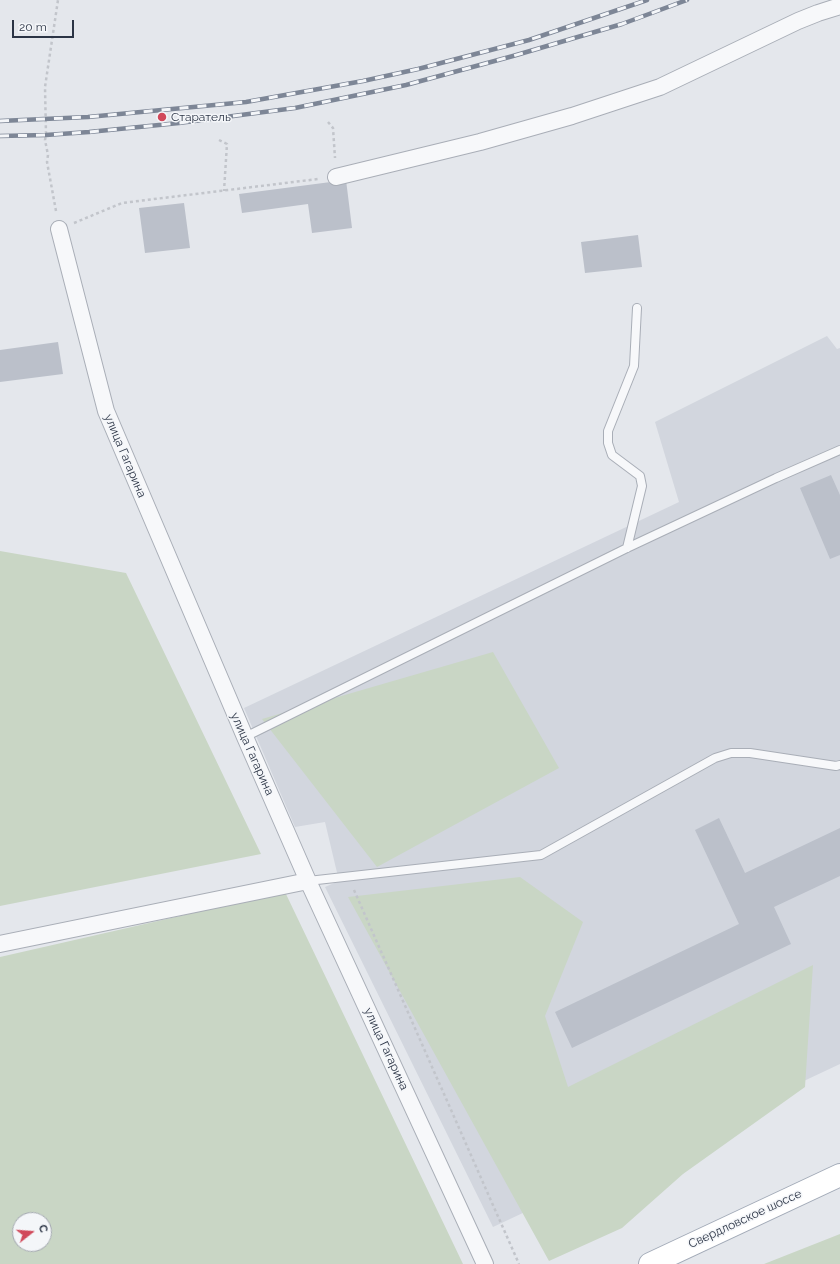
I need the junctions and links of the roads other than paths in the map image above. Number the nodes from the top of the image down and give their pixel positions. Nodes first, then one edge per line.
1 (840, 6) edge
2 (336, 177) road end
3 (59, 229) road end
4 (637, 308) dead end
5 (840, 450) edge
6 (627, 548) junction
7 (245, 737) junction
8 (840, 765) edge
9 (308, 881) junction
10 (0, 944) edge
11 (840, 1175) edge
12 (485, 1264) edge
13 (650, 1264) edge

1 - 2 street
3 - 7 street, улица Гагарина
4 - 6 lane
5 - 6 lane
6 - 7 lane
7 - 9 street, улица Гагарина
8 - 9 lane
9 - 10 street
9 - 12 street, улица Гагарина
11 - 13 main road, Свердловское шоссе

